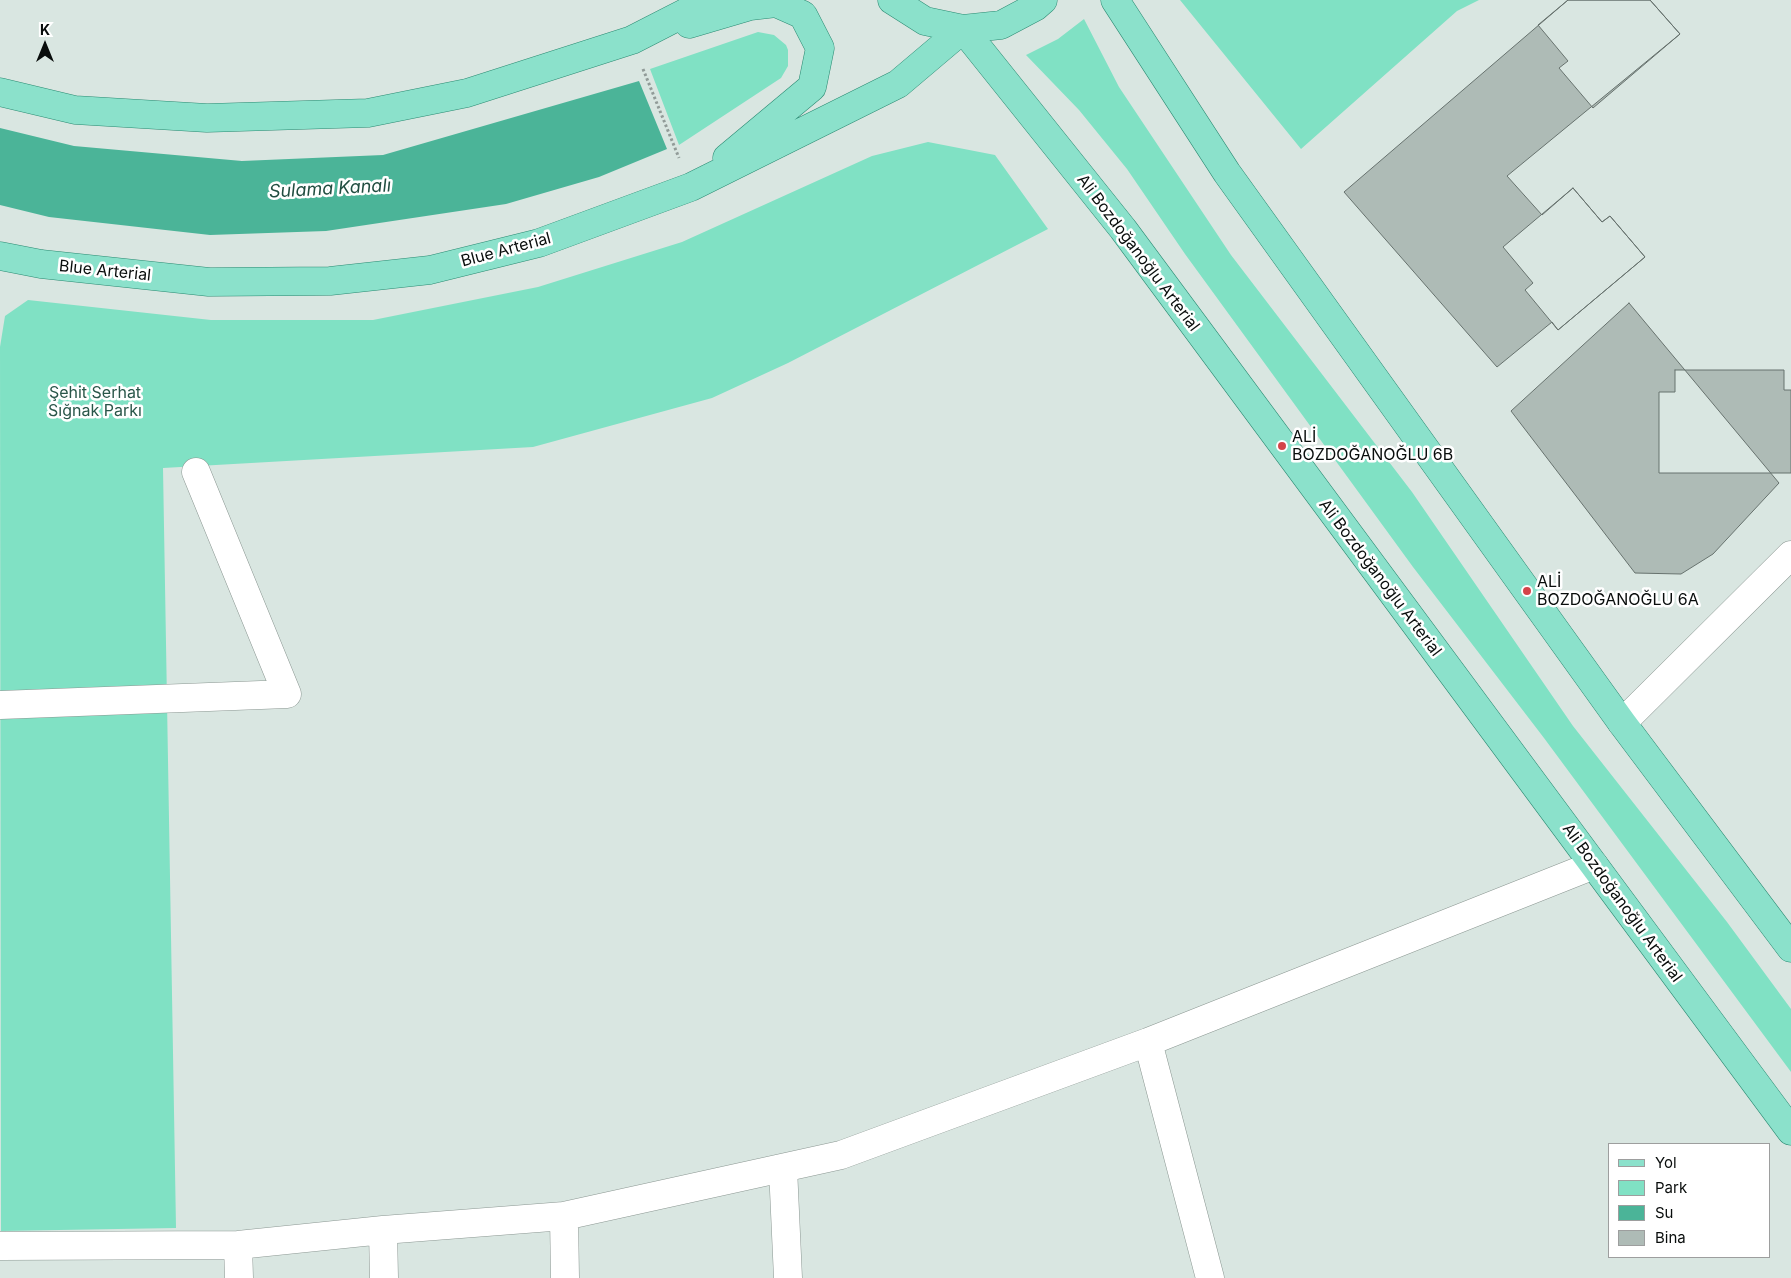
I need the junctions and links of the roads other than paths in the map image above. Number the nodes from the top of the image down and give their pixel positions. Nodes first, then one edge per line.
1 (710, 0) edge
2 (892, 0) edge
3 (1043, 0) edge
4 (1115, 0) edge
5 (963, 29) junction
6 (632, 40) junction
7 (0, 92) edge
8 (691, 187) junction
9 (0, 256) edge
10 (196, 472) dead end
11 (1791, 554) edge
12 (0, 705) edge
13 (1622, 723) junction
14 (1594, 865) junction
15 (1791, 948) edge
16 (1148, 1042) junction
17 (1791, 1131) edge
18 (783, 1168) junction
19 (564, 1216) junction
20 (383, 1230) junction
21 (238, 1244) junction
22 (0, 1246) edge
23 (239, 1278) edge
24 (384, 1278) edge
25 (565, 1278) edge
26 (788, 1278) edge
27 (1210, 1278) edge

1 - 6 main road
2 - 5 main road
3 - 5 main road
4 - 13 main road
5 - 8 main road, Blue Arterial
5 - 14 main road, Ali Bozdoğanoğlu Arterial
6 - 7 main road
6 - 8 main road
8 - 9 main road, Blue Arterial
10 - 12 street
11 - 13 street
13 - 15 main road
14 - 16 street
14 - 17 main road, Ali Bozdoğanoğlu Arterial
16 - 18 street
16 - 27 street
18 - 19 street
18 - 26 street
19 - 20 street
19 - 25 street
20 - 21 street
20 - 24 street
21 - 22 street
21 - 23 street

